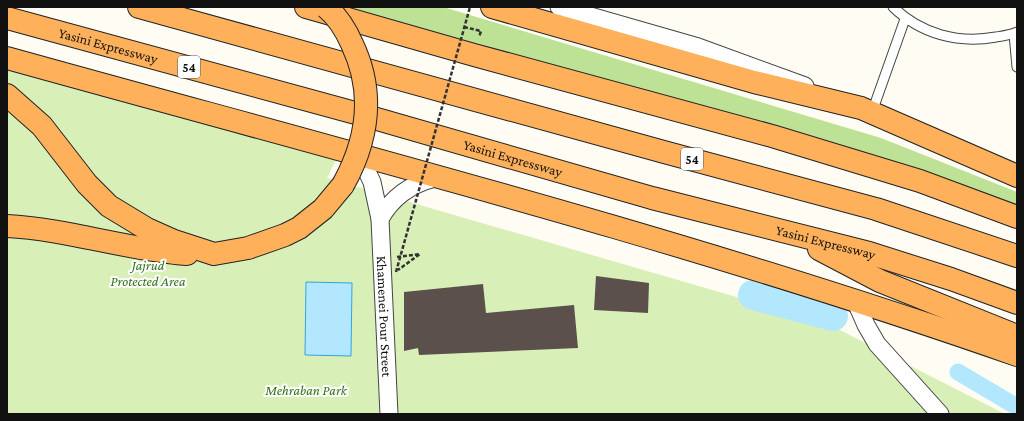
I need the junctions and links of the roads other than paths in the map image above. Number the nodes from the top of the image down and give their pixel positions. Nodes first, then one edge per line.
1 (139, 7) edge
2 (306, 7) edge
3 (326, 7) edge
4 (492, 7) edge
5 (559, 7) edge
6 (893, 7) edge
7 (7, 18) edge
8 (905, 19) junction
9 (1015, 33) edge
10 (7, 58) edge
11 (1017, 67) edge
12 (7, 94) edge
13 (866, 111) junction
14 (360, 157) junction
15 (1017, 176) edge
16 (435, 178) junction
17 (1017, 217) edge
18 (380, 220) junction
19 (7, 226) edge
20 (784, 231) junction
21 (214, 254) junction
22 (1017, 256) edge
23 (856, 300) junction
24 (1017, 303) edge
25 (1017, 336) edge
26 (1017, 355) edge
27 (389, 414) edge
28 (940, 414) edge

1 - 22 highway, 54
2 - 17 highway
3 - 21 highway, bridge
4 - 13 highway
5 - 13 street
6 - 8 lane
7 - 20 highway, Yasini Expressway / 54
8 - 9 lane
8 - 13 lane
9 - 11 lane
10 - 14 highway
12 - 21 highway
13 - 15 highway
14 - 16 highway
14 - 18 street, Khamenei Pour Street
16 - 18 street
16 - 23 highway
18 - 27 street, Khamenei Pour Street
19 - 21 highway
20 - 24 highway, Yasini Expressway / 54
20 - 25 highway
23 - 26 highway
23 - 28 street

